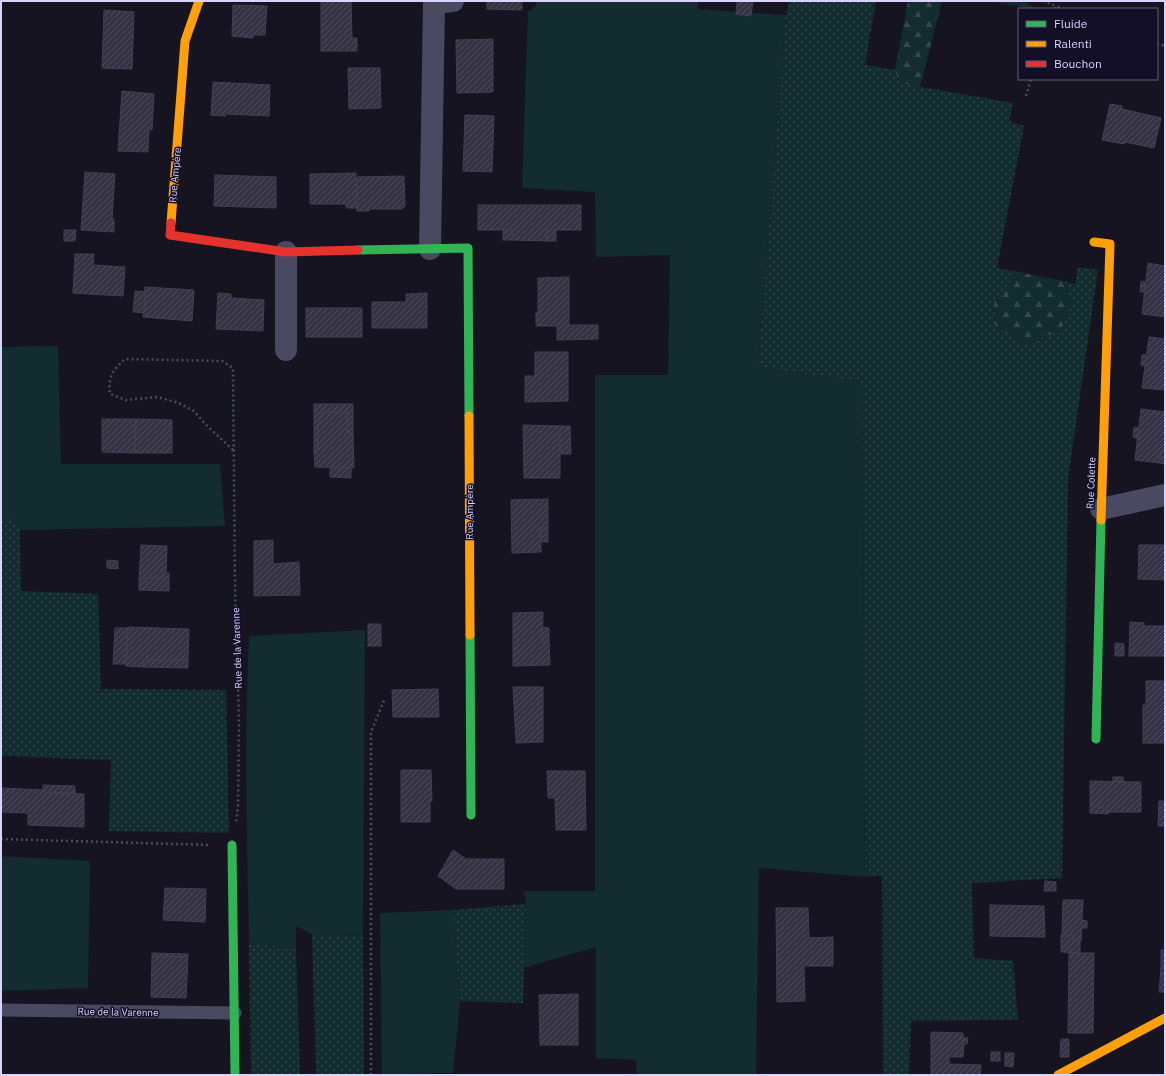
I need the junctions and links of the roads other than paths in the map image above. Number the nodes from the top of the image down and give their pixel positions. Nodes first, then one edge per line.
1 (198, 1) edge
2 (453, 1) edge
3 (1094, 242) dead end
4 (430, 249) junction
5 (286, 252) junction
6 (286, 350) dead end
7 (1165, 495) edge
8 (1101, 509) junction
9 (1096, 739) dead end
10 (471, 815) dead end
11 (232, 845) road end
12 (1, 1010) edge
13 (235, 1013) junction
14 (1165, 1018) edge
15 (235, 1075) edge
16 (1058, 1075) edge

1 - 5 street, Rue Ampère
2 - 4 street
3 - 8 street, Rue Colette
4 - 5 street, Rue Ampère
4 - 10 street, Rue Ampère
5 - 6 street
7 - 8 street
8 - 9 street, Rue Colette
11 - 13 street
12 - 13 lane, Rue de la Varenne
13 - 15 street
14 - 16 street

